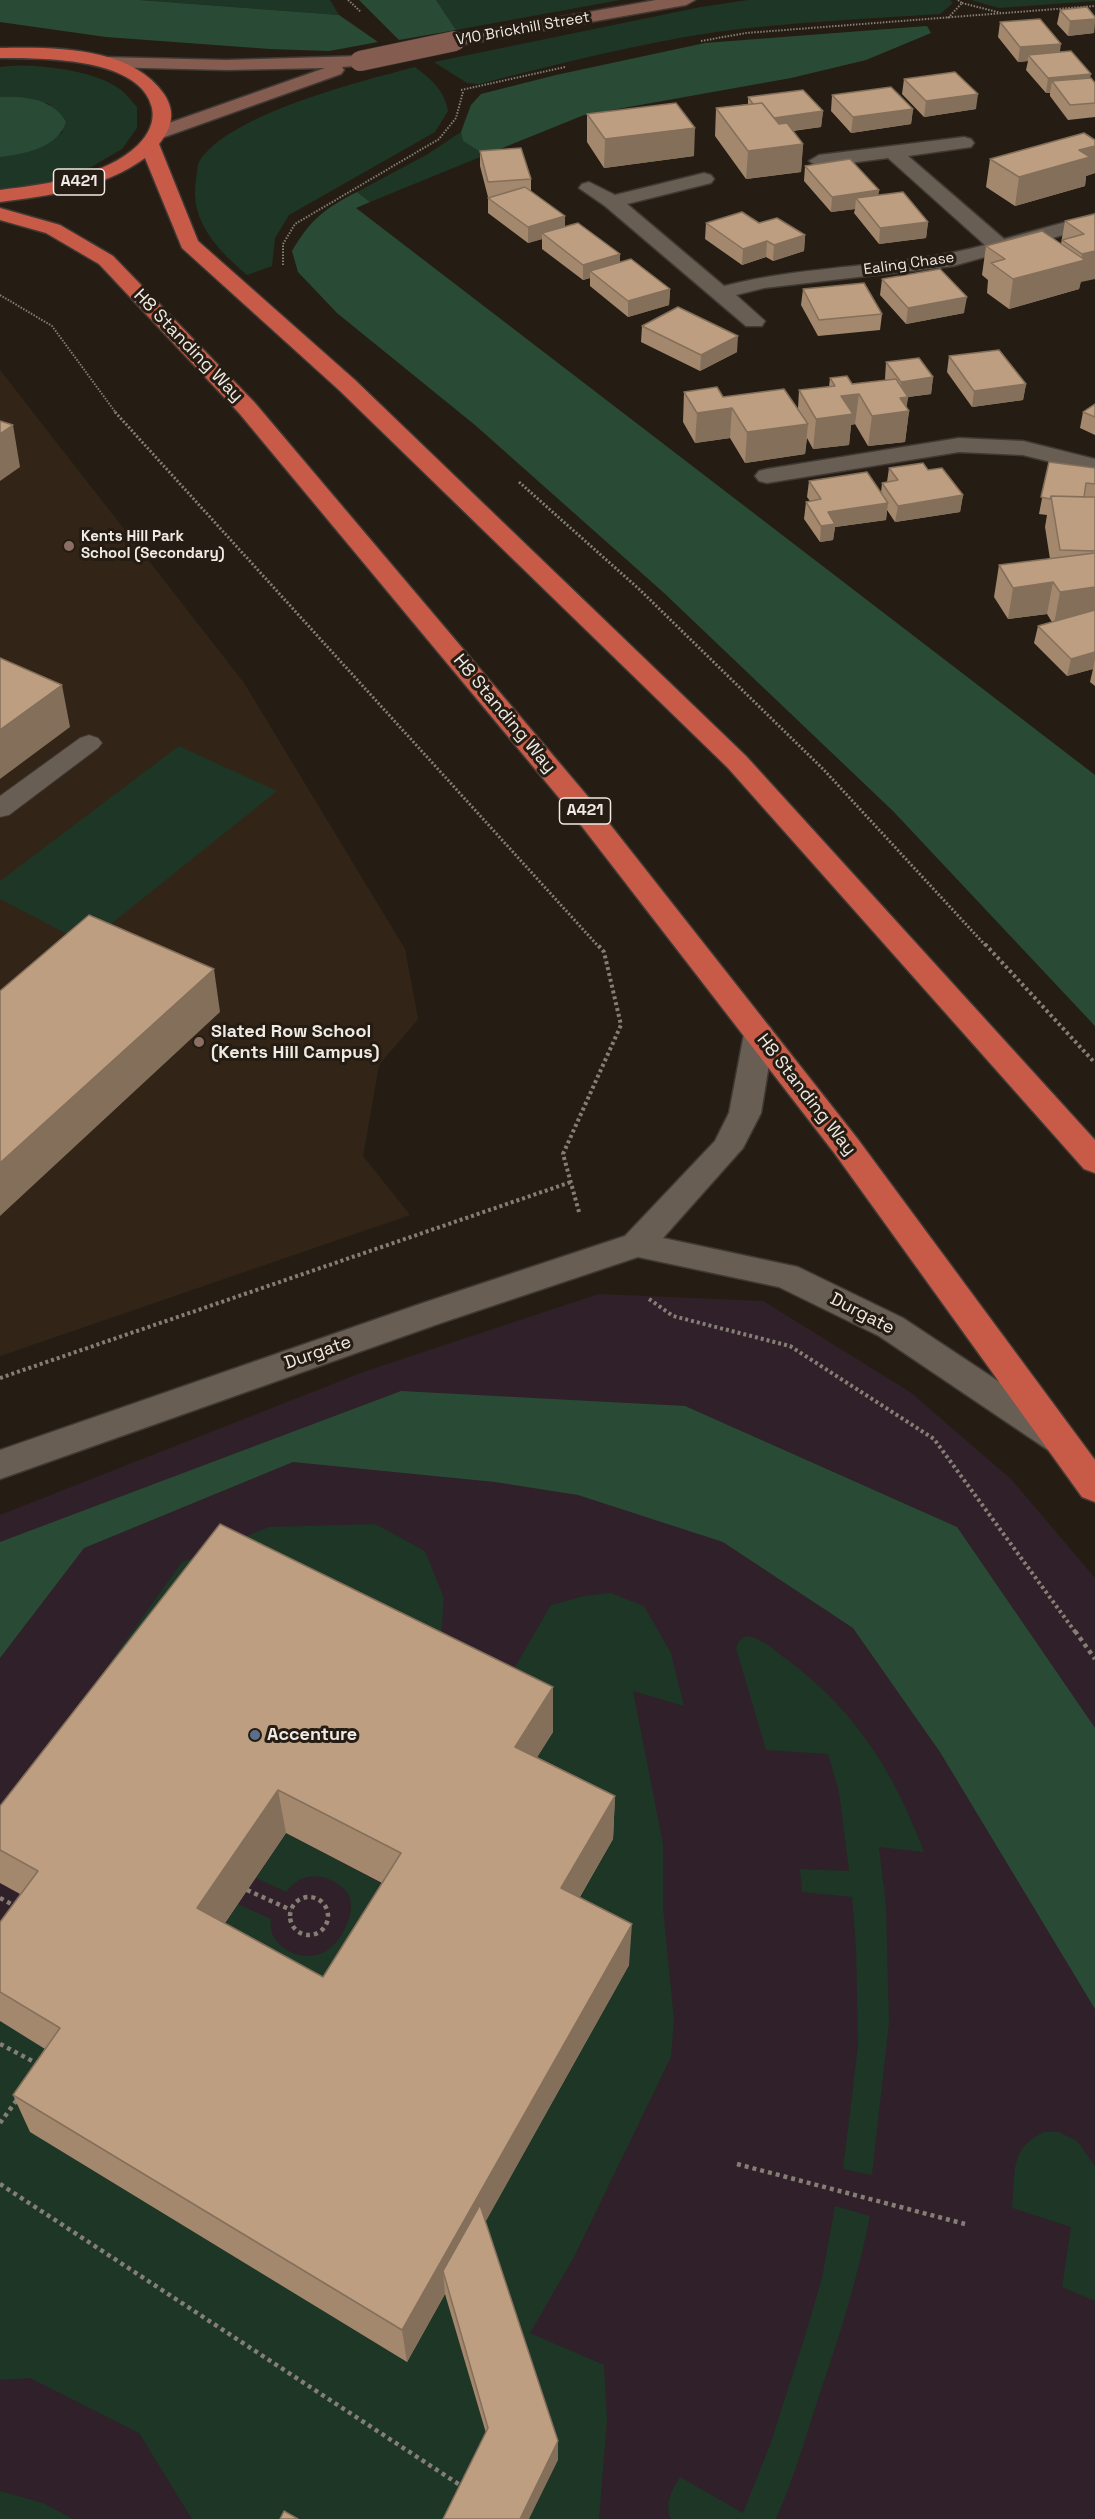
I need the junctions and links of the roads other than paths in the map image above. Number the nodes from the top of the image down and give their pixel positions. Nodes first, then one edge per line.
1 (686, 0) edge
2 (0, 53) edge
3 (360, 61) junction
4 (103, 62) junction
5 (154, 139) junction
6 (964, 143) dead end
7 (892, 152) junction
8 (819, 161) edge
9 (704, 179) dead end
10 (589, 188) dead end
11 (0, 196) edge
12 (612, 202) junction
13 (0, 214) edge
14 (1095, 220) edge
15 (999, 246) junction
16 (720, 292) junction
17 (754, 321) dead end
18 (1095, 466) edge
19 (767, 476) dead end
20 (89, 743) dead end
21 (0, 809) edge
22 (759, 1034) junction
23 (1095, 1161) edge
24 (637, 1245) junction
25 (1061, 1441) junction
26 (0, 1465) edge
27 (1095, 1487) edge

1 - 3 street, V10 Brickhill Street, bridge
2 - 4 highway
3 - 4 street, V10 Brickhill Street
3 - 5 street, V10 Brickhill Street
4 - 5 highway
5 - 11 highway, A421
5 - 23 highway
6 - 7 street
7 - 8 street
7 - 15 street
9 - 12 street
10 - 12 street
12 - 16 street
13 - 22 highway, H8 Standing Way / A421
14 - 15 street, Ealing Chase
15 - 16 street, Ealing Chase
16 - 17 street
18 - 19 street
20 - 21 lane
22 - 24 street, Durgate
22 - 25 highway, H8 Standing Way / A421
24 - 25 street, Durgate
24 - 26 street, Durgate
25 - 27 highway, H8 Standing Way / A421

